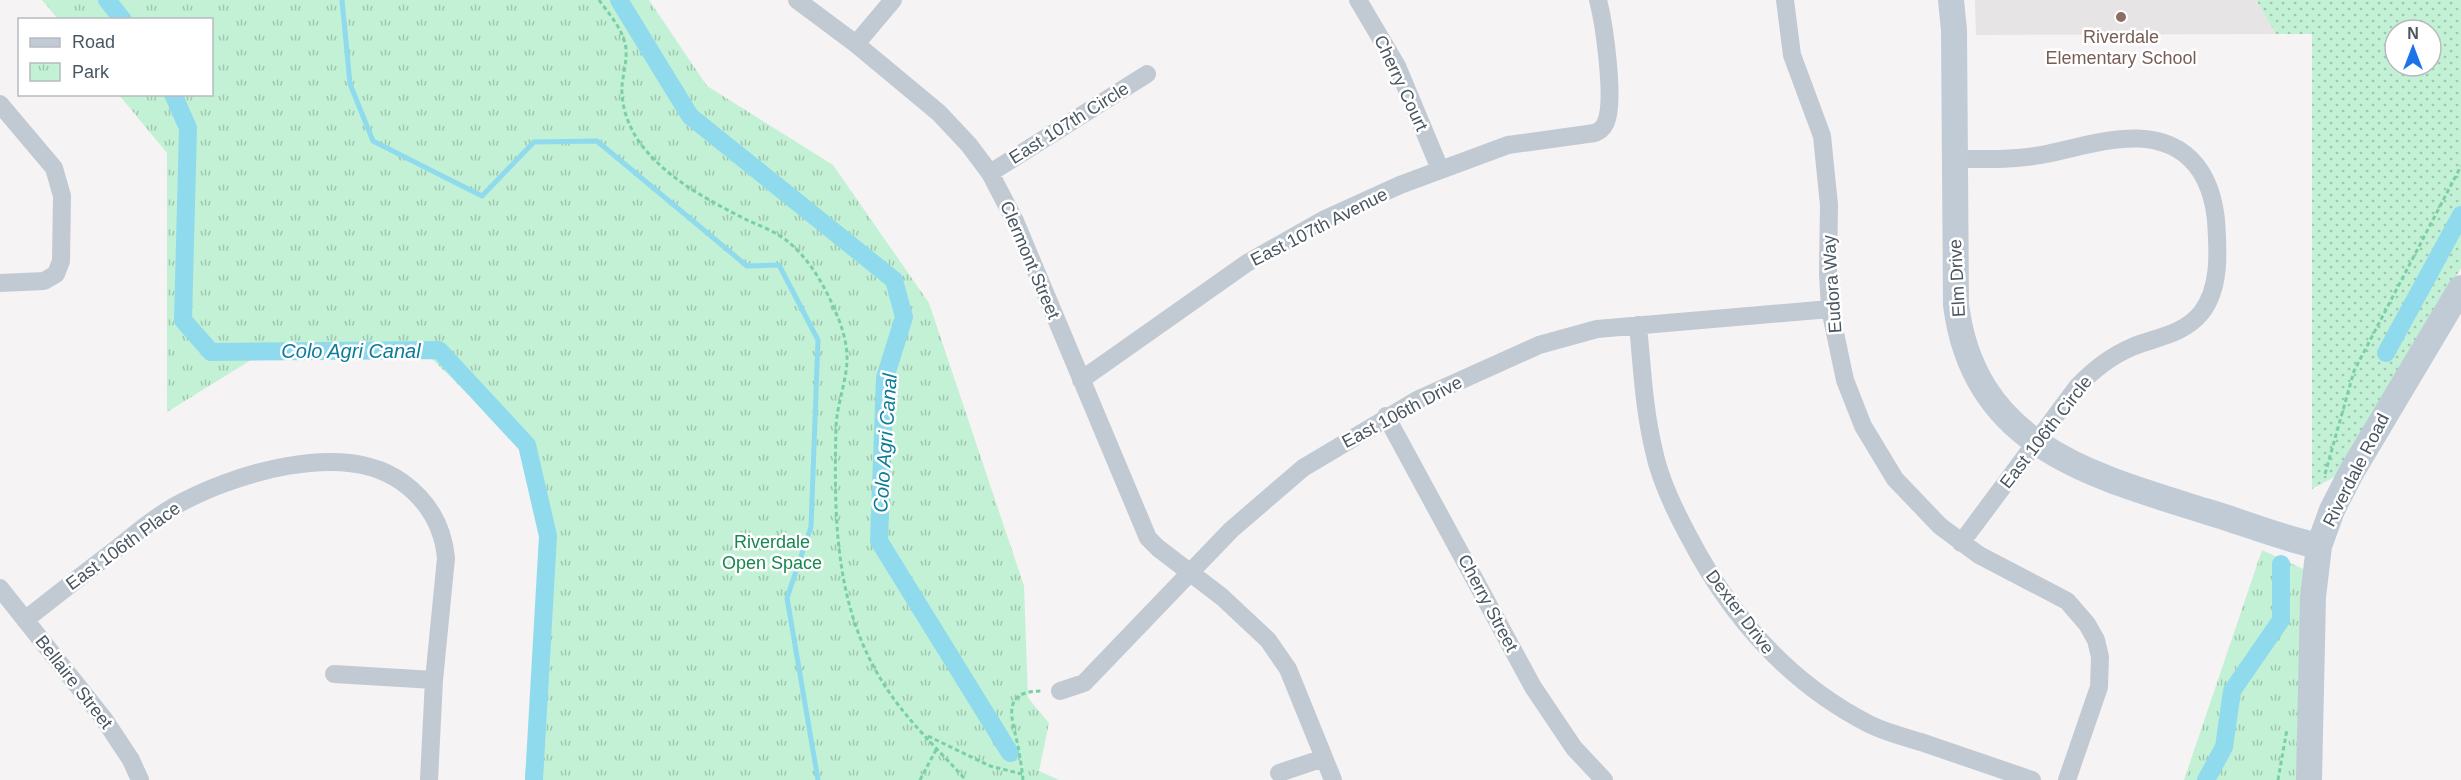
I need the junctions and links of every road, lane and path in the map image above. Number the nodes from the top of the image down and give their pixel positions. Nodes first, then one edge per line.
1 (599, 0) edge
2 (797, 0) edge
3 (893, 0) edge
4 (1358, 0) edge
5 (1598, 0) edge
6 (1785, 0) edge
7 (1951, 0) edge
8 (856, 45) junction
9 (1147, 74) dead end
10 (0, 104) edge
11 (1954, 159) junction
12 (1440, 169) junction
13 (990, 173) junction
14 (0, 283) edge
15 (2461, 288) edge
16 (1830, 309) junction
17 (1638, 325) junction
18 (1081, 380) junction
19 (1386, 416) junction
20 (2036, 444) junction
21 (1961, 543) junction
22 (2319, 546) junction
23 (1191, 572) junction
24 (0, 588) edge
25 (25, 620) junction
26 (334, 674) dead end
27 (434, 680) junction
28 (1060, 691) joint
29 (926, 735) junction
30 (937, 748) junction
31 (1324, 758) junction
32 (1279, 773) dead end
33 (1023, 774) junction
34 (140, 780) edge
35 (429, 780) edge
36 (920, 780) edge
37 (966, 780) edge
38 (1023, 780) edge
39 (1333, 780) edge
40 (1604, 780) edge
41 (2032, 780) edge
42 (2067, 780) edge
43 (2309, 780) edge

1 - 29 path
2 - 8 street, Clermont Street
3 - 8 street
4 - 12 street, Cherry Court
5 - 12 street, East 107th Avenue
6 - 16 street, Eudora Way
7 - 11 street, Elm Drive
8 - 13 street, Clermont Street
9 - 13 street, East 107th Circle
10 - 14 street
11 - 20 street, Elm Drive
11 - 20 street, East 106th Circle
12 - 18 street, East 107th Avenue
13 - 18 street, Clermont Street
15 - 22 street, Riverdale Road
16 - 17 street, East 106th Drive
16 - 21 street, Eudora Way
17 - 19 street, East 106th Drive
17 - 41 street, Dexter Drive
18 - 23 street, Clermont Street
19 - 23 street, East 106th Drive
19 - 40 street, Cherry Street
20 - 21 street, East 106th Circle
20 - 22 street, Elm Drive
21 - 42 street, Eudora Way
22 - 43 street, Riverdale Road
23 - 28 street, East 106th Drive
23 - 31 street, Clermont Street
24 - 25 street, Bellaire Street
25 - 27 street, East 106th Place
25 - 34 street, Bellaire Street
26 - 27 street
27 - 35 street, East 106th Place
28 - 33 path
29 - 30 path
29 - 33 path
30 - 36 path
30 - 37 path
31 - 32 street
31 - 39 street, Clermont Street
33 - 38 path

